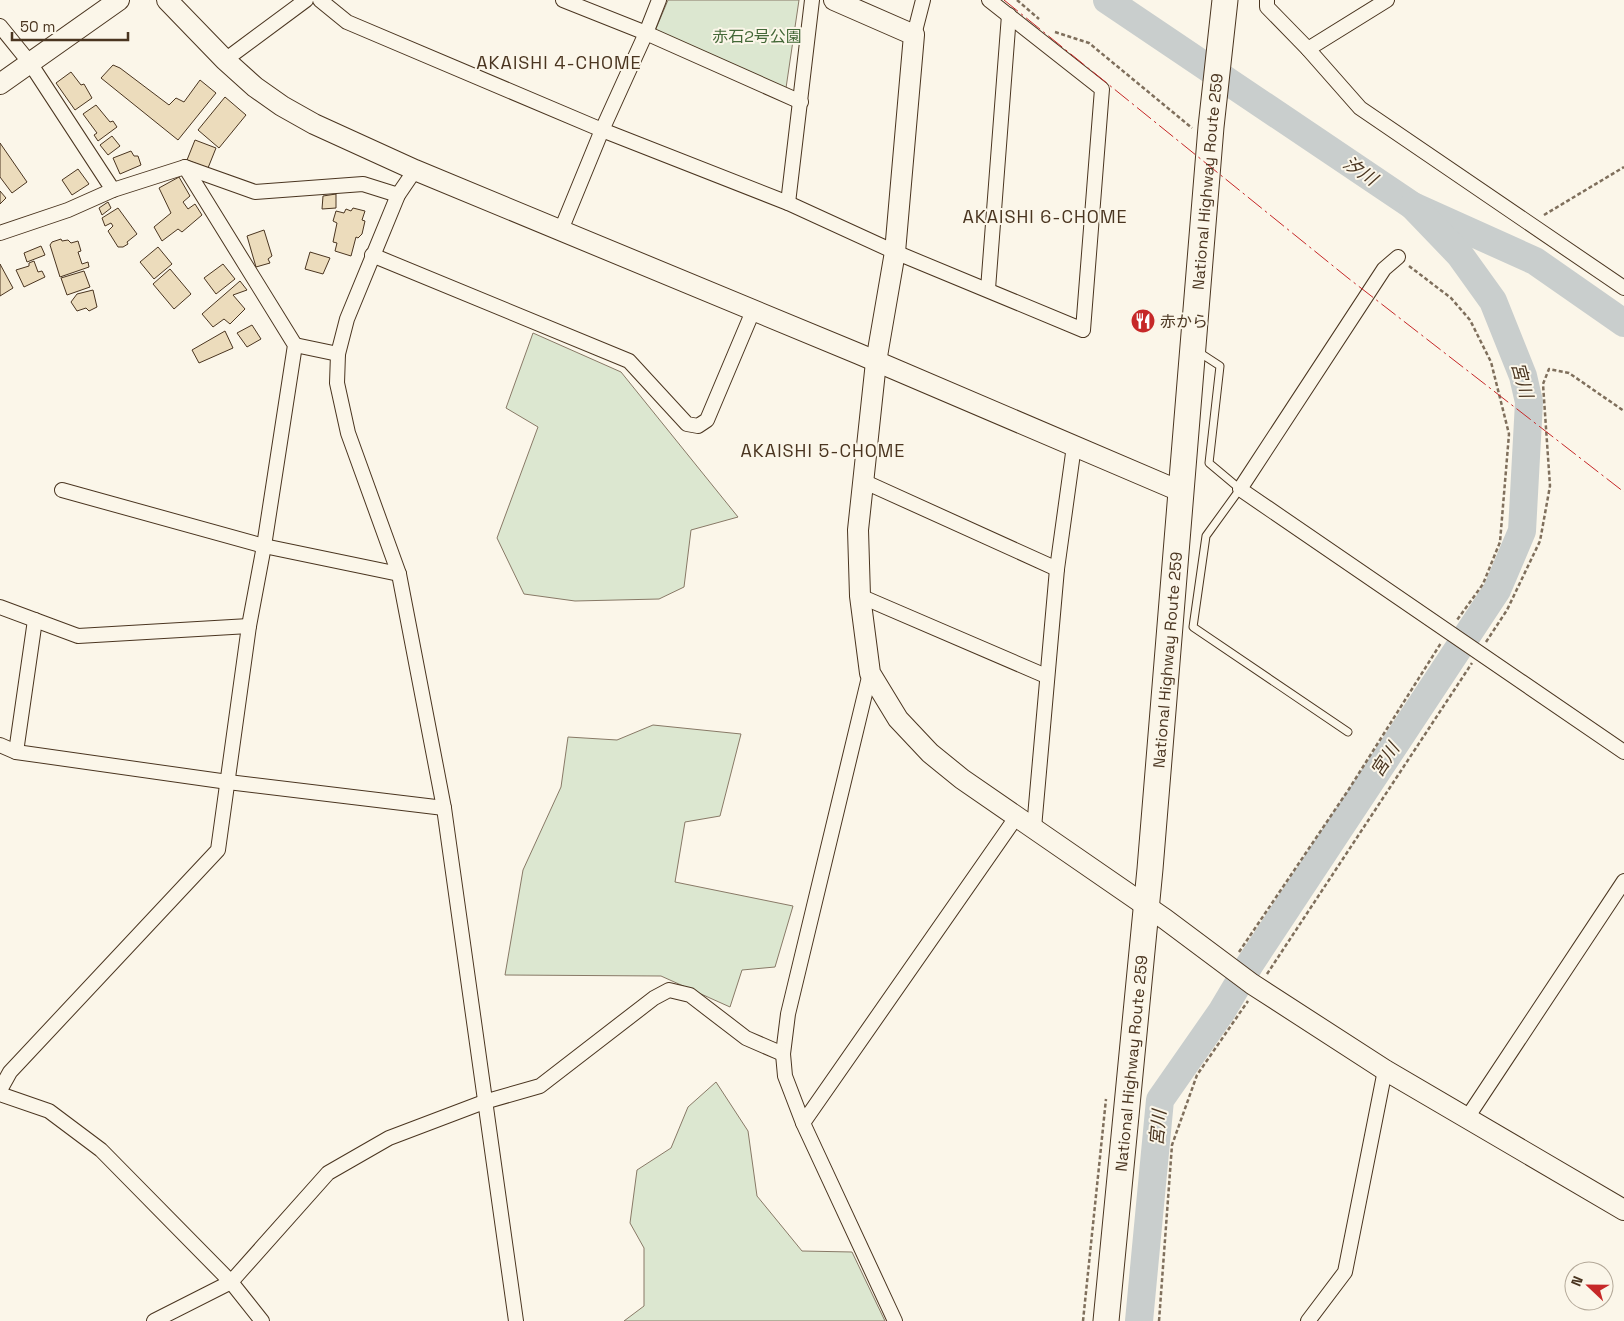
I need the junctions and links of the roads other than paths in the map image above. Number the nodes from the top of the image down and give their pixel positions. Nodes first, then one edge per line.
1 (119, 0) edge
2 (167, 0) edge
3 (306, 0) edge
4 (320, 0) edge
5 (563, 0) edge
6 (658, 0) edge
7 (812, 0) edge
8 (834, 0) edge
9 (924, 0) edge
10 (989, 0) edge
11 (1267, 0) edge
12 (1387, 0) edge
13 (1224, 8) edge
14 (1009, 15) junction
15 (0, 26) edge
16 (646, 33) junction
17 (914, 34) junction
18 (1308, 49) junction
19 (225, 60) junction
20 (30, 63) junction
21 (0, 84) edge
22 (801, 102) junction
23 (602, 130) junction
24 (185, 167) junction
25 (415, 170) junction
26 (113, 190) junction
27 (398, 195) junction
28 (788, 203) junction
29 (561, 230) junction
30 (0, 233) edge
31 (895, 252) junction
32 (372, 255) junction
33 (1398, 257) road end
34 (1624, 288) edge
35 (988, 289) junction
36 (753, 311) junction
37 (295, 345) junction
38 (1194, 349) junction
39 (338, 354) junction
40 (876, 362) junction
41 (1074, 446) junction
42 (865, 482) junction
43 (1240, 489) junction
44 (62, 490) dead end
45 (1182, 492) junction
46 (264, 546) junction
47 (1057, 569) junction
48 (399, 574) junction
49 (860, 596) junction
50 (0, 607) edge
51 (35, 620) junction
52 (249, 626) junction
53 (870, 673) junction
54 (1046, 676) junction
55 (1348, 732) dead end
56 (0, 745) edge
57 (16, 752) junction
58 (1624, 752) edge
59 (228, 782) junction
60 (444, 808) junction
61 (1017, 816) junction
62 (1034, 828) junction
63 (1624, 881) edge
64 (1146, 907) junction
65 (783, 1054) junction
66 (1385, 1070) junction
67 (0, 1090) edge
68 (0, 1094) edge
69 (484, 1102) junction
70 (1467, 1118) junction
71 (803, 1123) junction
72 (1624, 1210) edge
73 (231, 1282) junction
74 (154, 1321) edge
75 (262, 1321) edge
76 (516, 1321) edge
77 (895, 1321) edge
78 (1106, 1321) edge
79 (1308, 1321) edge

1 - 20 street
2 - 19 street
3 - 19 street
4 - 23 street
5 - 16 street
6 - 16 street
7 - 22 street
8 - 17 street
9 - 17 street
10 - 14 street
11 - 18 street
12 - 18 street
13 - 38 highway, National Highway Route 259
14 - 35 street
14 - 35 street
15 - 20 street
16 - 22 street
16 - 23 street
17 - 31 street
18 - 34 street
19 - 25 street
20 - 21 street
20 - 26 street
22 - 28 street
23 - 28 street
23 - 29 street
24 - 26 street
24 - 27 street
24 - 37 street
25 - 27 street
25 - 29 street
26 - 30 street
27 - 32 street
28 - 31 street
29 - 36 street
31 - 35 street
31 - 40 street
32 - 36 street
32 - 39 street
33 - 43 street
36 - 40 street
37 - 39 street
37 - 46 street
38 - 43 lane
38 - 45 highway, National Highway Route 259
39 - 48 street
40 - 41 street
40 - 42 street
41 - 45 street
41 - 47 street
42 - 47 street
42 - 49 street
43 - 55 lane
43 - 58 street
44 - 46 street
45 - 64 highway, National Highway Route 259
46 - 48 street
46 - 52 street
47 - 54 street
48 - 60 street
49 - 53 street
49 - 54 street
50 - 51 street
51 - 52 street
51 - 57 street
52 - 59 street
53 - 61 street
53 - 65 street
54 - 62 street
56 - 57 street
57 - 59 street
59 - 60 street
59 - 67 street
60 - 69 street
61 - 62 street
61 - 71 street
62 - 64 street
63 - 70 street
64 - 66 street
64 - 78 highway, National Highway Route 259
65 - 69 street
65 - 71 street
66 - 70 street
66 - 79 street
68 - 73 street
69 - 73 street
69 - 76 street
70 - 72 street
71 - 77 street
73 - 74 street
73 - 75 street

